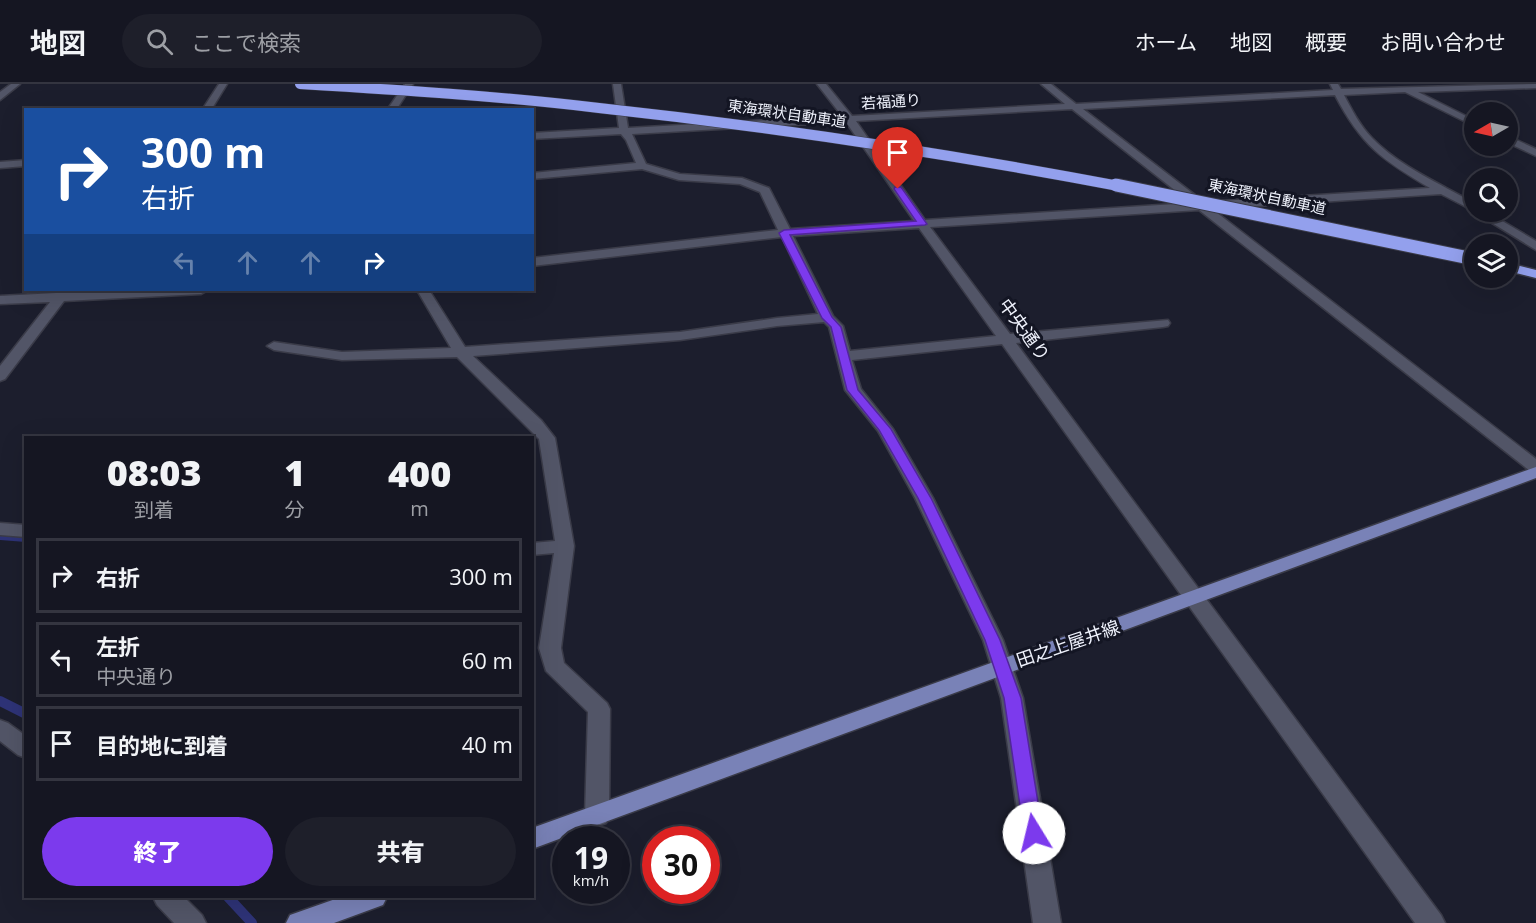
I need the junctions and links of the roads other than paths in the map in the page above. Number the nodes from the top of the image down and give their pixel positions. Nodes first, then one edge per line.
1 (16, 84) edge
2 (223, 84) edge
3 (300, 84) edge
4 (409, 84) edge
5 (617, 84) edge
6 (821, 84) edge
7 (1044, 84) edge
8 (1536, 85) edge
9 (1507, 86) junction
10 (1336, 88) edge
11 (1406, 90) junction
12 (1526, 94) dead end
13 (0, 97) edge
14 (1072, 107) junction
15 (207, 108) edge
16 (392, 108) edge
17 (1464, 118) edge
18 (850, 120) junction
19 (624, 131) junction
20 (534, 136) edge
21 (1518, 144) edge
22 (1536, 153) edge
23 (24, 164) edge
24 (0, 165) edge
25 (642, 166) junction
26 (534, 176) edge
27 (1446, 190) junction
28 (1464, 202) edge
29 (1201, 207) junction
30 (1496, 222) edge
31 (922, 224) junction
32 (784, 233) junction
33 (1536, 246) edge
34 (1464, 258) edge
35 (534, 262) edge
36 (1518, 270) edge
37 (1536, 274) edge
38 (155, 291) edge
39 (424, 291) edge
40 (63, 293) edge
41 (0, 300) edge
42 (827, 318) junction
43 (1163, 322) dead end
44 (1006, 339) junction
45 (274, 346) dead end
46 (461, 352) junction
47 (844, 356) junction
48 (0, 376) edge
49 (1534, 473) edge
50 (0, 529) edge
51 (24, 531) edge
52 (565, 546) junction
53 (534, 549) edge
54 (1195, 599) junction
55 (1000, 668) junction
56 (0, 729) edge
57 (24, 747) edge
58 (597, 816) junction
59 (534, 838) edge
60 (167, 898) edge
61 (371, 898) edge
62 (192, 923) edge
63 (300, 923) edge
64 (1047, 923) edge
65 (1431, 923) edge

1 - 13 street
2 - 15 street
3 - 34 highway, 東海環状自動車道, bridge
4 - 16 street
5 - 19 street
6 - 18 street, 中央通り
7 - 14 street
8 - 9 street, 若福通り
9 - 11 street, 若福通り
9 - 12 street
10 - 11 street, 若福通り
10 - 14 street, 若福通り
10 - 27 street
11 - 17 street
14 - 18 street, 若福通り
14 - 29 street
18 - 19 street, 若福通り
18 - 31 street, 中央通り
19 - 20 street, 若福通り
19 - 25 street
21 - 22 street
23 - 24 street
25 - 26 street
25 - 32 street
27 - 28 street
27 - 29 street
29 - 31 street
29 - 49 street
30 - 33 street
31 - 32 street
31 - 44 street, 中央通り
32 - 35 street
32 - 42 street
36 - 37 highway
38 - 40 street
39 - 46 street
40 - 41 street
40 - 48 street
42 - 46 street
42 - 47 street
43 - 44 street
44 - 47 street
44 - 54 street, 中央通り
45 - 46 street
46 - 52 street
47 - 55 street
49 - 54 main road, 田之上屋井線
50 - 51 street
52 - 53 street
52 - 58 street
54 - 55 main road, 田之上屋井線
54 - 65 street, 中央通り
55 - 58 main road, 田之上屋井線
55 - 64 street
56 - 57 street
58 - 59 main road, 田之上屋井線
60 - 62 street
61 - 63 main road

